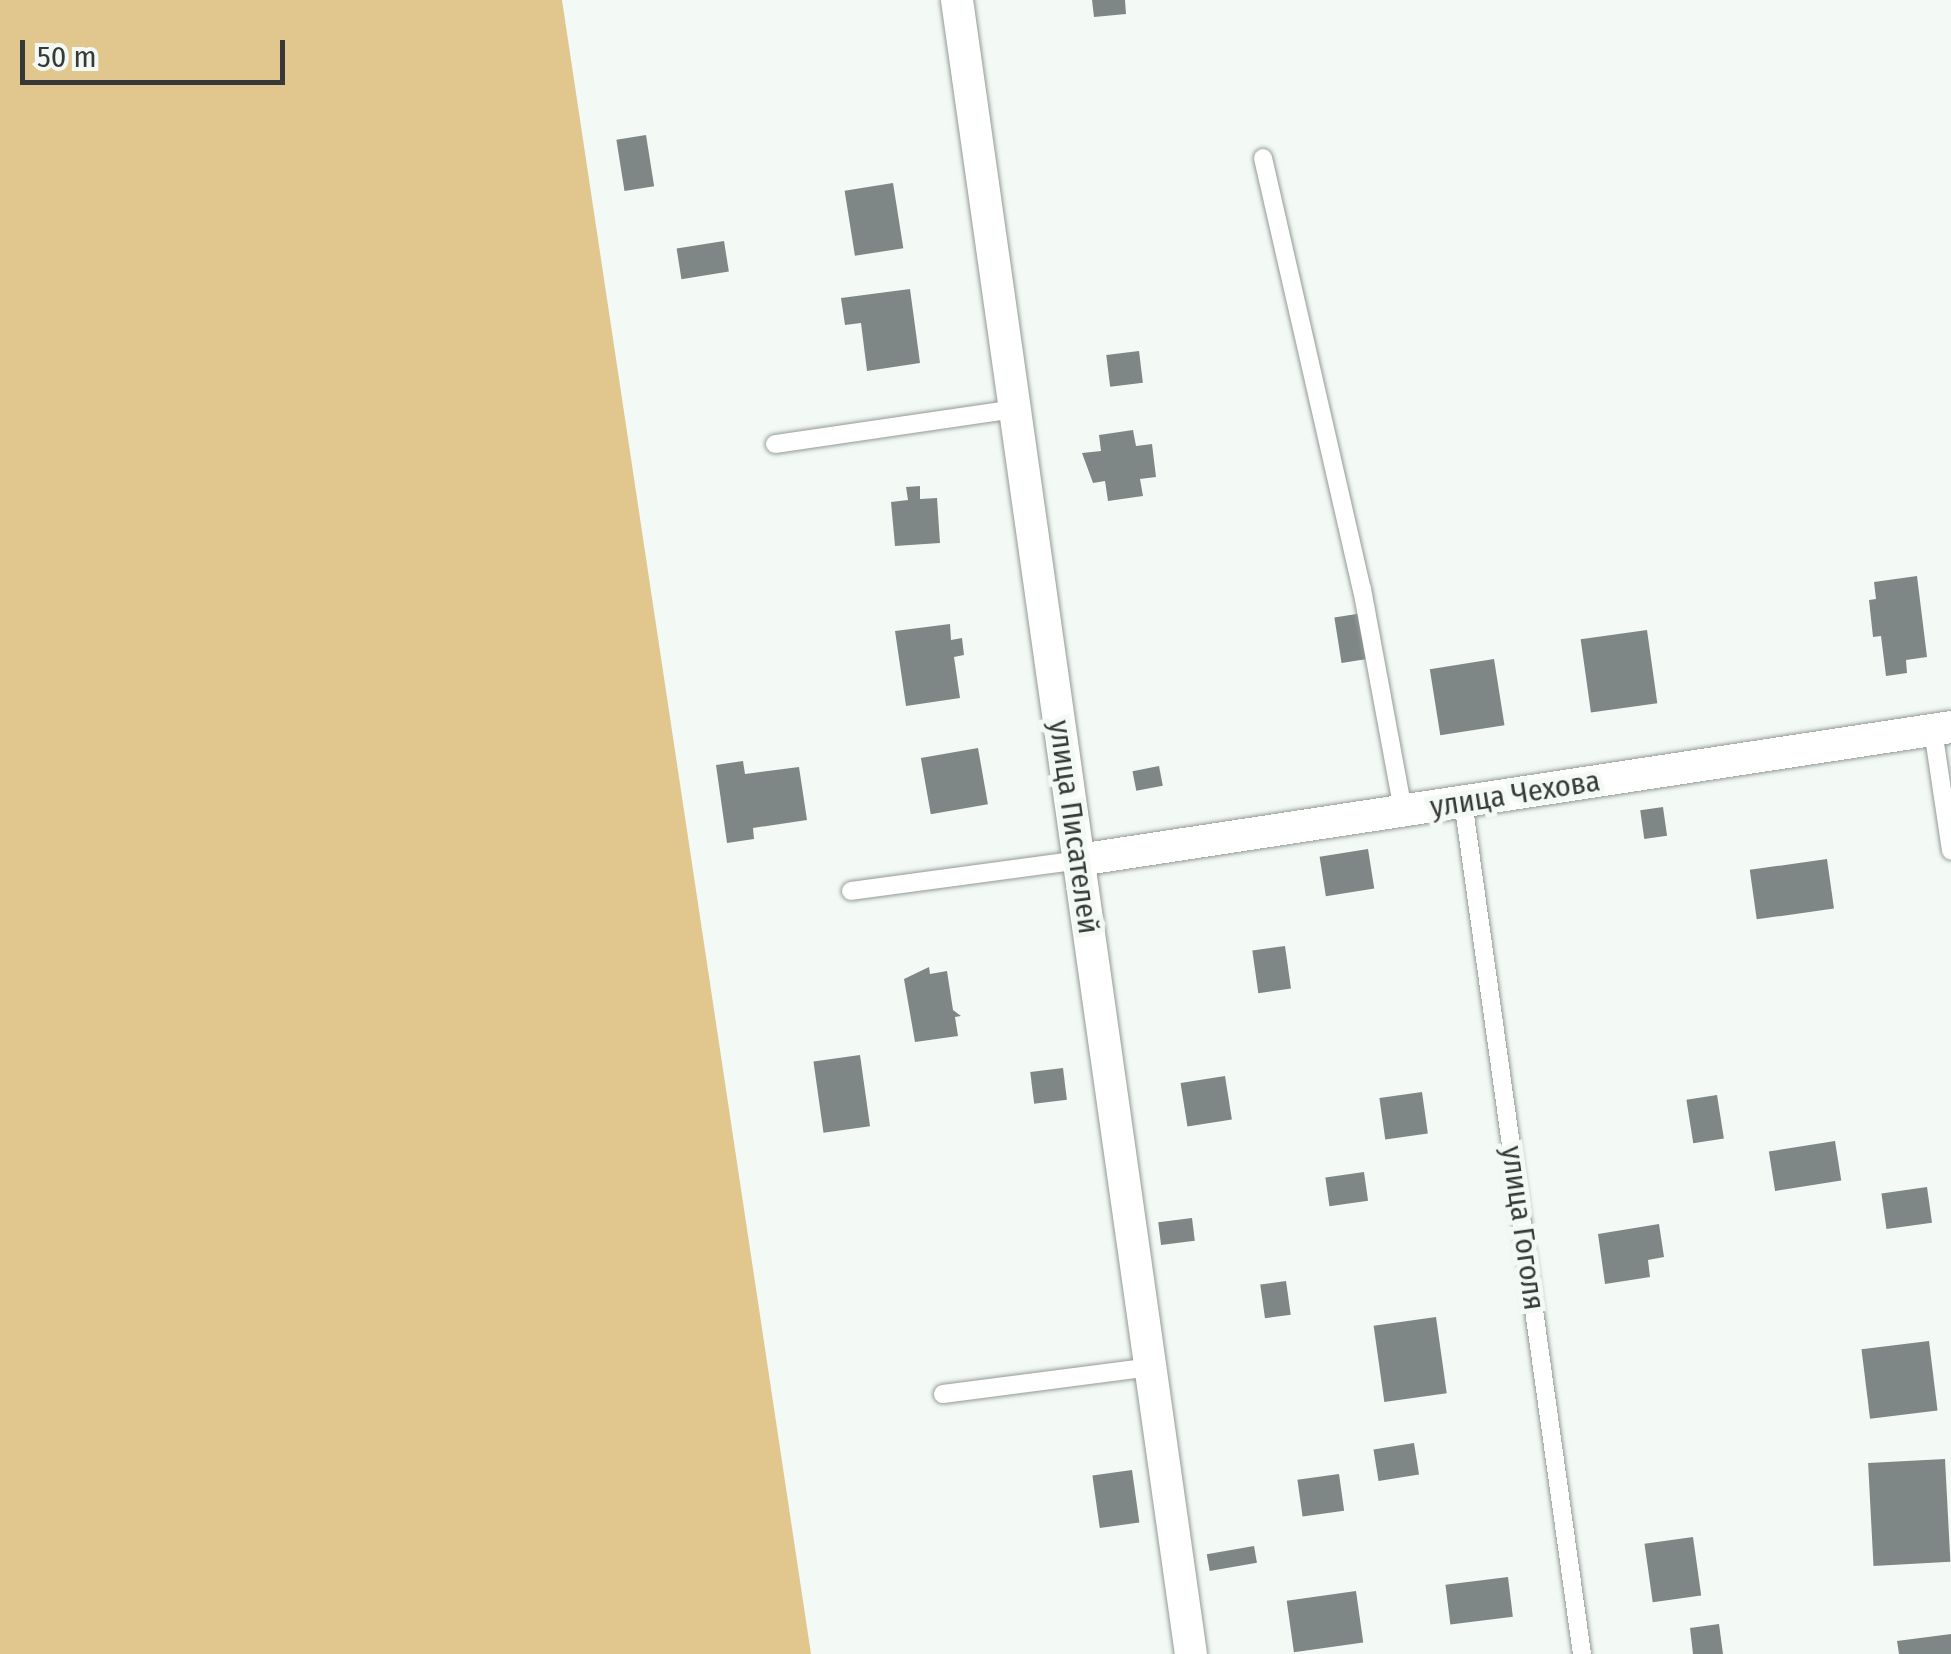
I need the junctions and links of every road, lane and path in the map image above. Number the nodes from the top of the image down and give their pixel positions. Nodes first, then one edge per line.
1 (957, 0) edge
2 (1263, 158) dead end
3 (1015, 409) junction
4 (775, 444) dead end
5 (1942, 728) edge
6 (1463, 802) junction
7 (1403, 811) junction
8 (1951, 851) edge
9 (1079, 860) junction
10 (852, 891) dead end
11 (1150, 1367) junction
12 (942, 1394) dead end
13 (1191, 1654) edge
14 (1582, 1654) edge

1 - 3 street, улица Писателей
2 - 7 lane
3 - 4 lane
3 - 9 street, улица Писателей
5 - 6 street, улица Чехова
5 - 8 lane
6 - 7 street, улица Чехова
6 - 14 lane, улица Гоголя
7 - 9 street, улица Чехова
9 - 10 lane
9 - 11 street, улица Писателей
11 - 12 lane
11 - 13 street, улица Писателей

